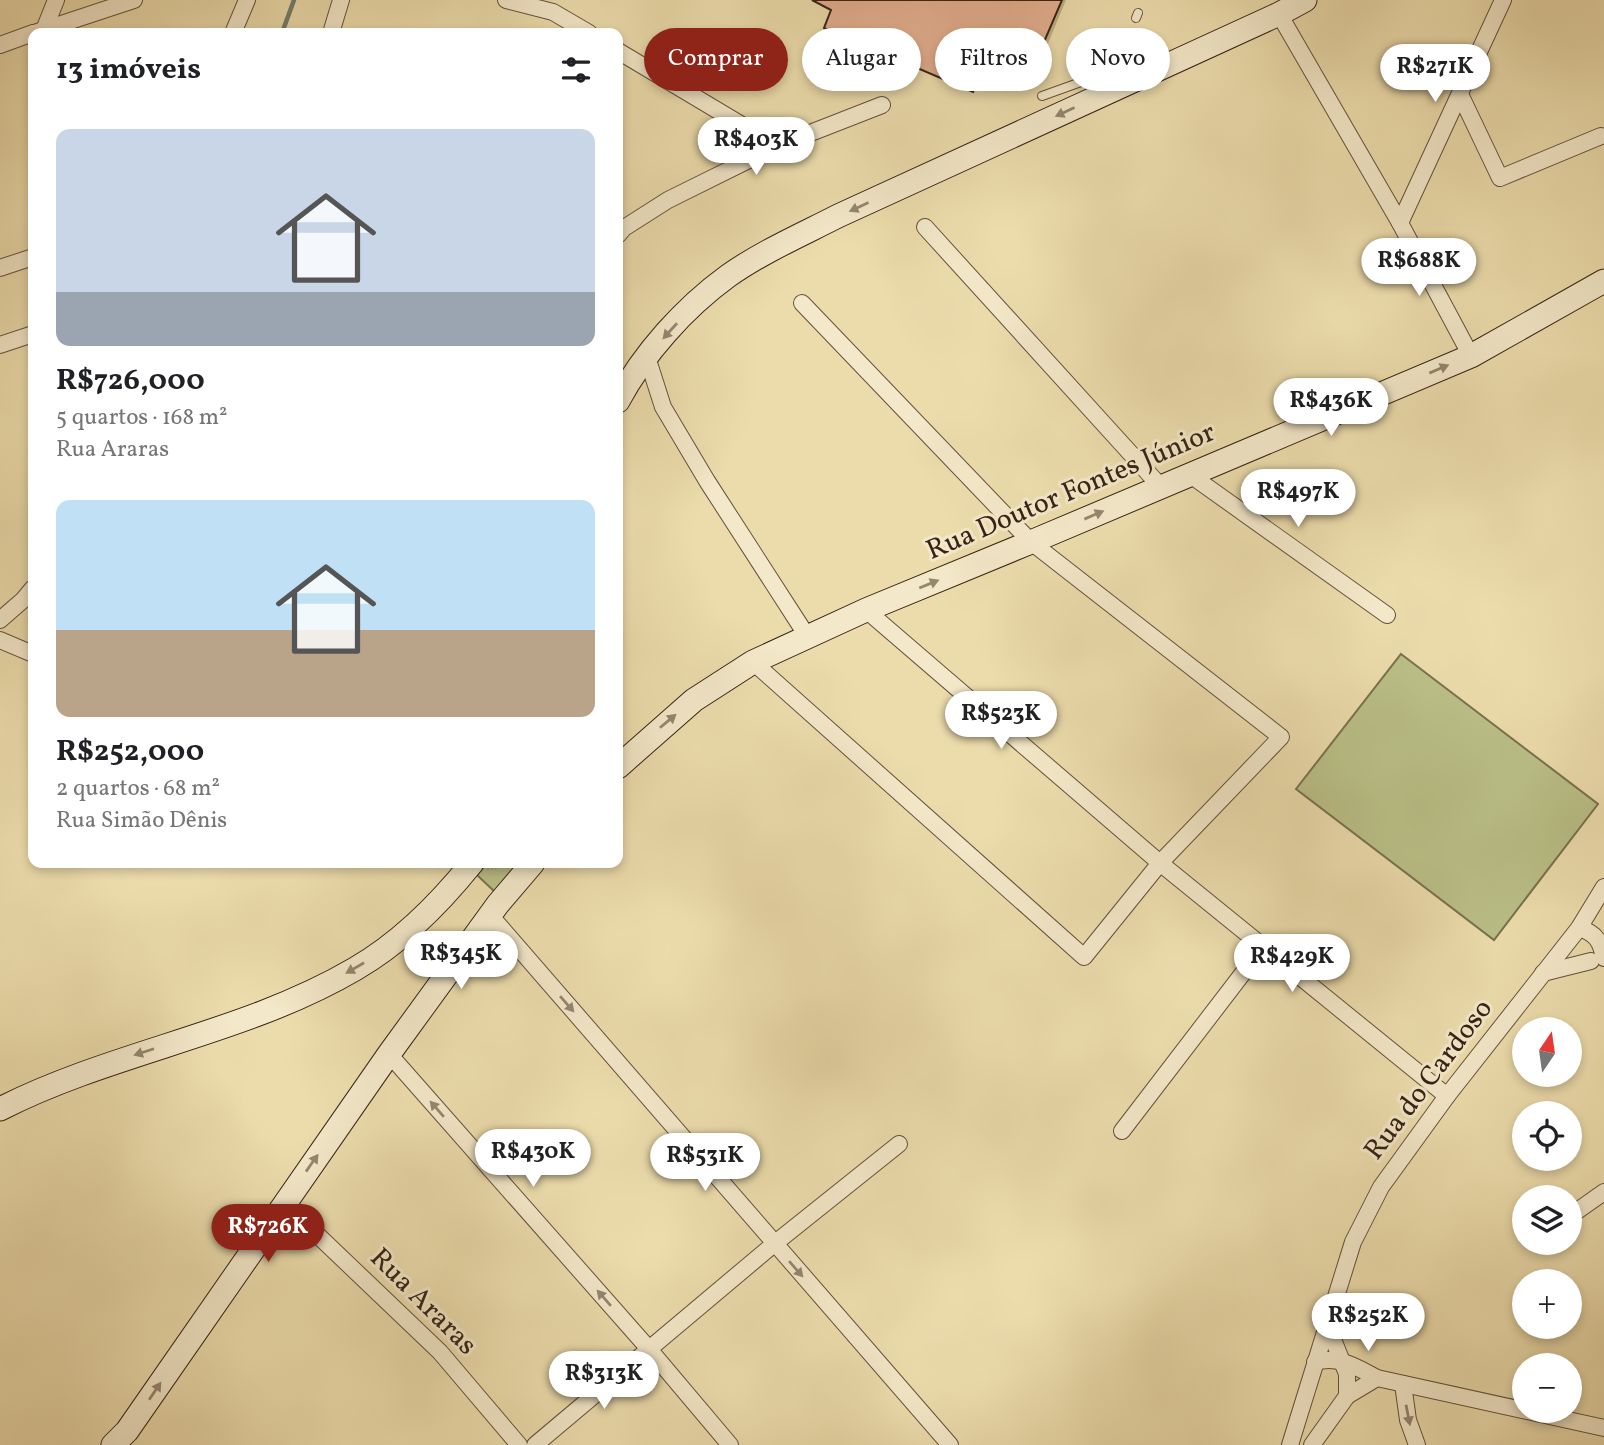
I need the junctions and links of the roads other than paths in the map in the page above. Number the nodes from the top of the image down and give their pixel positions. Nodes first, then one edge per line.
1 (56, 0) edge
2 (134, 0) edge
3 (247, 0) edge
4 (341, 0) edge
5 (506, 0) edge
6 (1305, 0) edge
7 (1503, 0) edge
8 (555, 6) edge
9 (1279, 14) junction
10 (39, 28) edge
11 (49, 28) edge
12 (235, 28) edge
13 (333, 28) edge
14 (583, 28) edge
15 (28, 35) edge
16 (0, 45) edge
17 (623, 54) edge
18 (1066, 87) edge
19 (1460, 93) junction
20 (1042, 96) dead end
21 (882, 105) dead end
22 (1601, 136) dead end
23 (778, 146) junction
24 (1400, 223) junction
25 (623, 226) edge
26 (925, 227) dead end
27 (28, 259) edge
28 (0, 268) edge
29 (1604, 281) edge
30 (802, 303) dead end
31 (28, 336) edge
32 (0, 345) edge
33 (647, 356) junction
34 (1471, 356) junction
35 (623, 386) edge
36 (1189, 474) junction
37 (1161, 486) junction
38 (1031, 542) junction
39 (28, 594) edge
40 (866, 610) junction
41 (1387, 615) dead end
42 (0, 620) edge
43 (807, 636) junction
44 (0, 640) edge
45 (28, 652) edge
46 (753, 662) junction
47 (623, 763) edge
48 (1160, 863) junction
49 (529, 868) edge
50 (467, 869) edge
51 (1604, 887) edge
52 (494, 910) junction
53 (1579, 928) junction
54 (1603, 939) edge
55 (1565, 946) junction
56 (1263, 947) junction
57 (1591, 961) junction
58 (1544, 973) junction
59 (389, 1054) junction
60 (1447, 1096) junction
61 (0, 1109) edge
62 (1122, 1131) dead end
63 (899, 1144) dead end
64 (1604, 1192) edge
65 (284, 1203) junction
66 (1582, 1208) edge
67 (774, 1244) junction
68 (1326, 1322) junction
69 (649, 1349) junction
70 (1342, 1361) junction
71 (1315, 1362) junction
72 (1377, 1378) junction
73 (1403, 1384) junction
74 (1347, 1396) junction
75 (1298, 1416) junction
76 (1604, 1428) edge
77 (1317, 1438) edge
78 (113, 1445) edge
79 (519, 1445) edge
80 (535, 1445) edge
81 (730, 1445) edge
82 (950, 1445) edge
83 (1290, 1445) edge
84 (1417, 1445) edge

1 - 10 street
2 - 11 street
3 - 12 street
4 - 13 street
5 - 8 street
6 - 9 street
7 - 19 street
8 - 14 street
9 - 24 street
9 -> 33 street
15 - 16 street
17 - 23 street
18 - 20 lane
19 - 22 street
19 - 24 street
21 - 23 street
23 - 25 street
24 - 34 street
26 - 37 street
27 - 28 street
29 - 34 street, Rua Doutor Fontes Júnior
30 - 38 street
31 - 32 street
33 - 35 street
33 - 43 street
36 -> 34 street, Rua Doutor Fontes Júnior
36 - 37 street, Rua Doutor Fontes Júnior
36 - 41 street
38 -> 37 street, Rua Doutor Fontes Júnior
40 -> 38 street, Rua Doutor Fontes Júnior
38 - 48 street
39 - 42 street
40 - 43 street, Rua Doutor Fontes Júnior
40 - 48 street
43 - 46 street, Rua Doutor Fontes Júnior
44 - 45 street
47 -> 46 street, Rua Doutor Fontes Júnior
46 - 48 street
48 - 56 street
49 - 52 street
50 -> 61 street
51 - 53 street, Rua do Cardoso
52 - 59 street
52 -> 67 street
53 - 54 street
53 - 55 street, Rua do Cardoso
54 - 57 street
55 - 57 street
55 - 58 street, Rua do Cardoso
56 - 60 street
56 - 62 street
57 - 58 street
58 - 60 street, Rua do Cardoso
65 -> 59 street
69 -> 59 street
60 - 68 street, Rua do Cardoso
63 - 67 street
64 - 66 street
78 -> 65 street
65 - 79 street, Rua Araras
67 - 69 street
67 -> 82 street
68 - 70 street
68 - 71 street, Rua do Cardoso
69 - 80 street
69 - 81 street
70 - 71 street
70 - 72 street
70 - 74 street
71 - 75 street, Rua do Cardoso
72 - 73 street
72 - 74 street
73 - 76 street
73 -> 84 street
74 - 77 street
75 - 77 street
75 - 83 street, Rua do Cardoso

